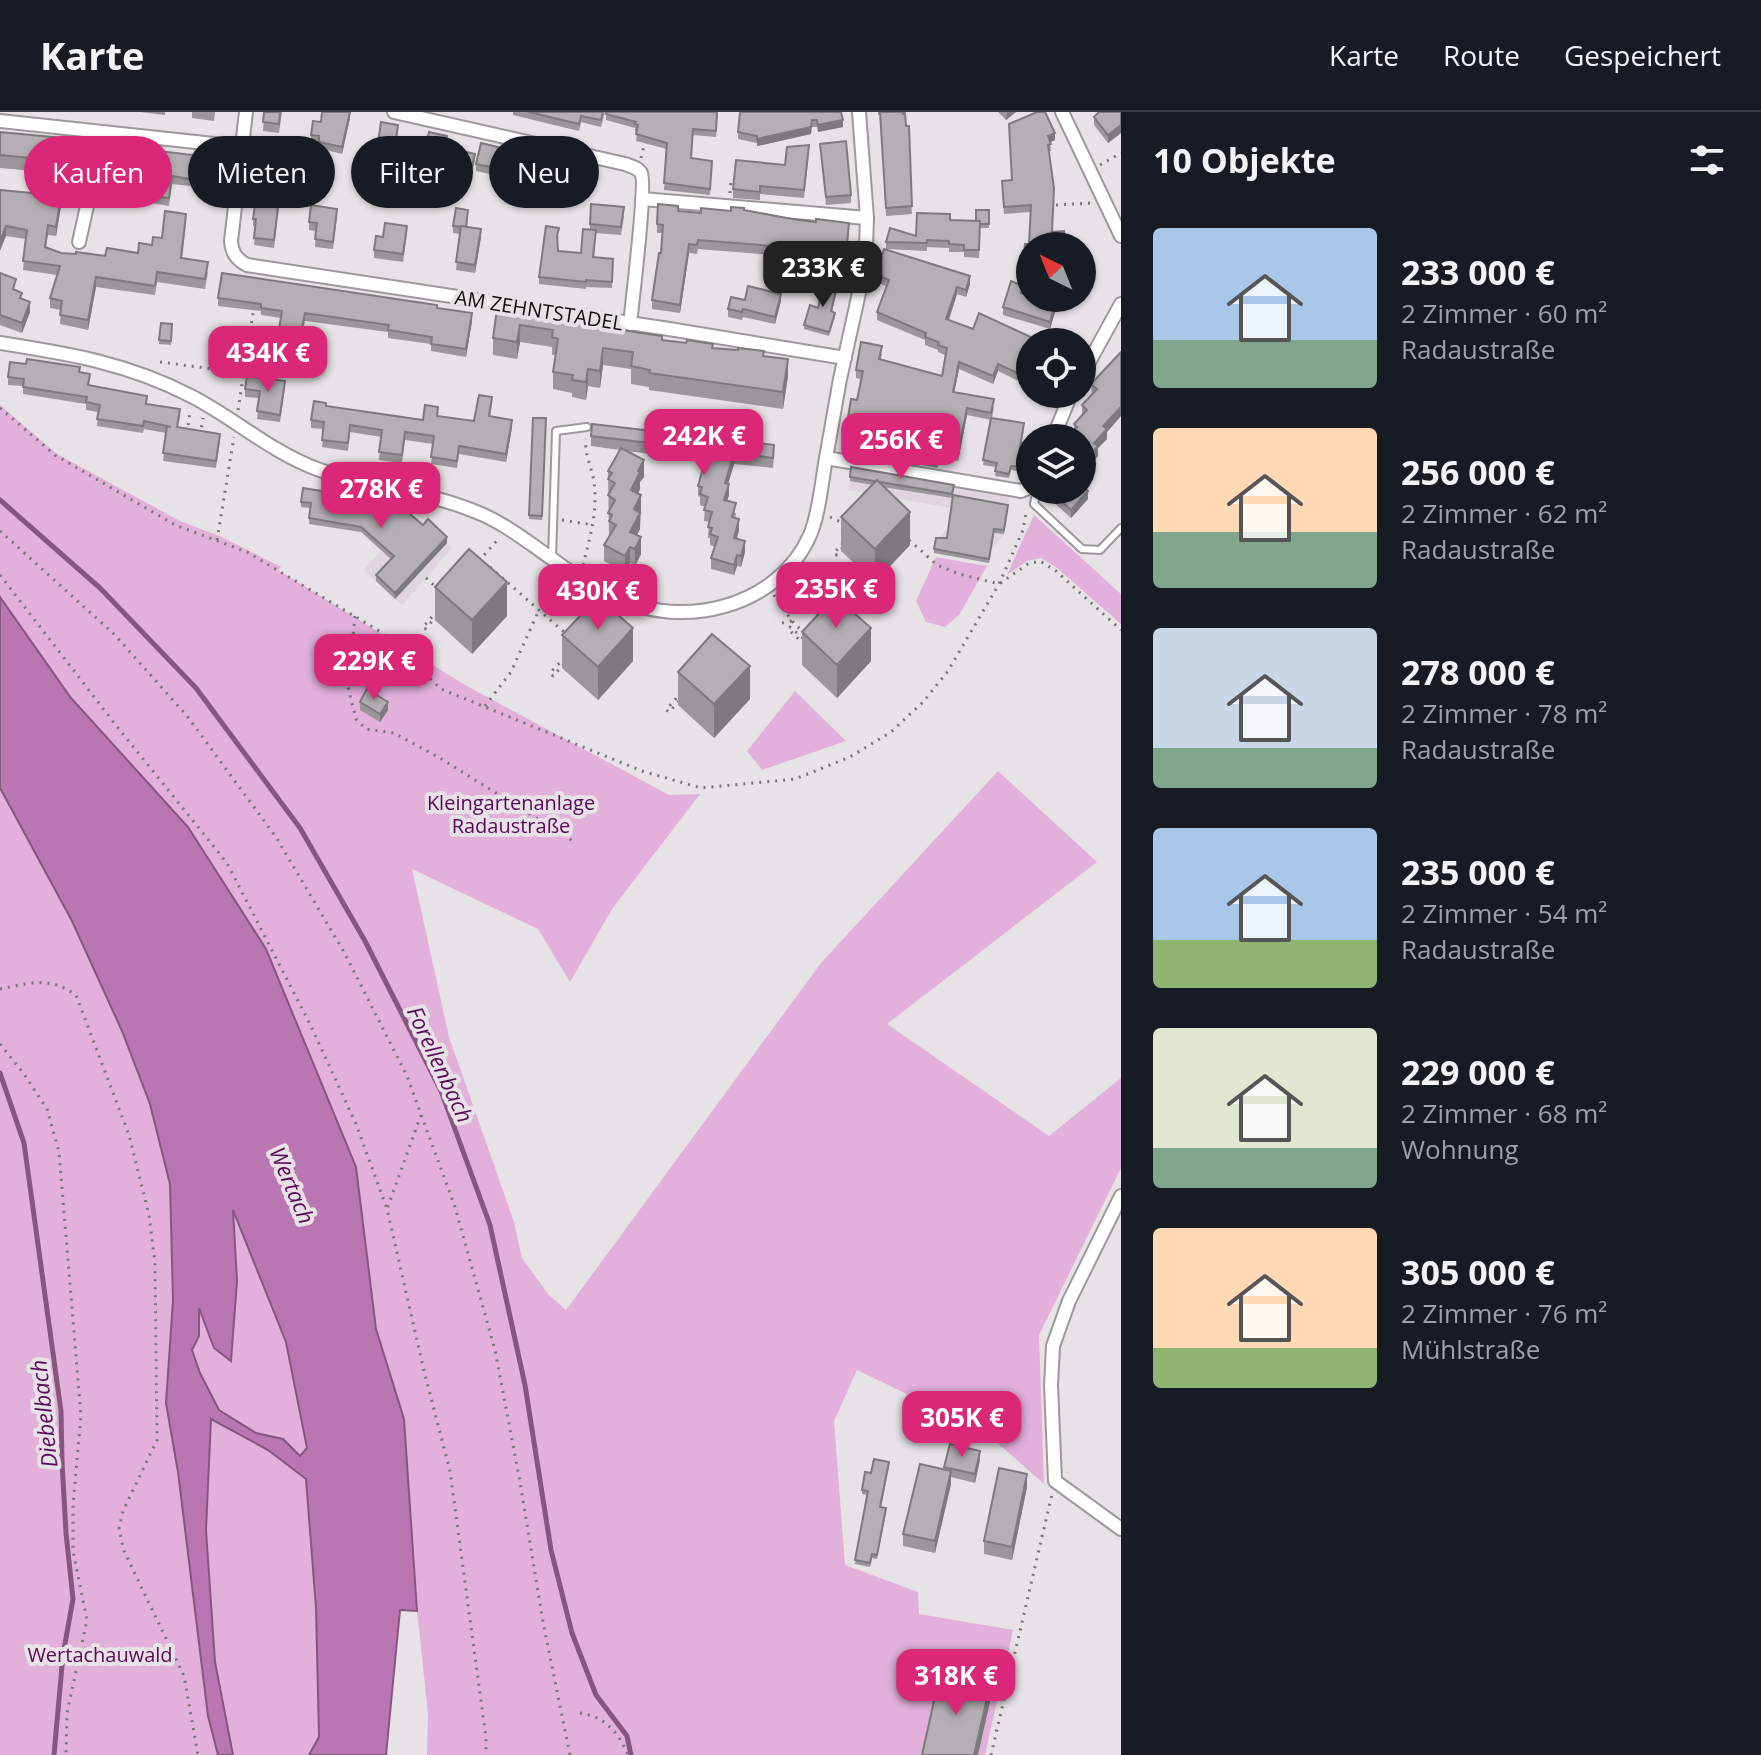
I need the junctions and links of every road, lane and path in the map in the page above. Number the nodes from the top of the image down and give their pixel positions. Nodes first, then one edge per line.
1 (246, 112) edge
2 (394, 112) edge
3 (859, 112) edge
4 (1068, 114) edge
5 (0, 121) edge
6 (96, 132) junction
7 (243, 136) edge
8 (188, 141) edge
9 (645, 141) edge
10 (1121, 153) edge
11 (639, 169) junction
12 (1091, 171) junction
13 (642, 199) junction
14 (1105, 202) junction
15 (1056, 205) edge
16 (235, 208) edge
17 (867, 218) junction
18 (1121, 236) edge
19 (79, 242) dead end
20 (255, 298) edge
21 (1121, 304) edge
22 (630, 324) junction
23 (0, 343) edge
24 (1096, 350) edge
25 (845, 358) junction
26 (160, 362) dead end
27 (243, 373) junction
28 (192, 397) junction
29 (205, 404) junction
30 (0, 408) edge
31 (236, 424) junction
32 (587, 427) joint
33 (187, 436) edge
34 (200, 438) edge
35 (826, 458) junction
36 (1016, 490) edge
37 (1034, 504) edge
38 (1027, 506) dead end
39 (816, 510) junction
40 (554, 520) junction
41 (593, 525) junction
42 (508, 527) junction
43 (855, 528) edge
44 (1121, 528) edge
45 (0, 531) edge
46 (851, 534) edge
47 (906, 537) edge
48 (216, 541) junction
49 (845, 545) edge
50 (480, 559) junction
51 (552, 559) junction
52 (472, 568) edge
53 (0, 575) edge
54 (426, 578) dead end
55 (580, 578) junction
56 (999, 584) junction
57 (768, 585) junction
58 (446, 601) junction
59 (539, 610) junction
60 (355, 616) junction
61 (792, 621) junction
62 (782, 623) dead end
63 (1121, 630) edge
64 (567, 635) edge
65 (813, 653) edge
66 (689, 690) edge
67 (680, 693) edge
68 (485, 706) junction
69 (573, 841) dead end
70 (0, 989) edge
71 (0, 1044) edge
72 (421, 1115) junction
73 (1121, 1196) edge
74 (387, 1209) junction
75 (1055, 1481) junction
76 (1121, 1529) edge
77 (580, 1713) dead end
78 (66, 1755) edge
79 (198, 1755) edge
80 (486, 1755) edge
81 (570, 1755) edge
82 (628, 1755) edge
83 (991, 1755) edge

1 - 7 street
2 - 11 street
3 - 17 street
4 - 12 street
5 - 6 street
6 - 8 street
6 - 19 street
9 - 11 path
10 - 12 path
11 - 13 street
12 - 14 street
13 - 17 street
13 - 22 street
14 - 15 path
14 - 18 street
16 - 22 street, AM ZEHNTSTADEL
17 - 25 street
20 - 27 path
21 - 24 street
22 - 25 street, AM ZEHNTSTADEL
23 - 28 street
25 - 35 street
26 - 27 path
27 - 31 path
28 - 29 street
28 - 33 path
29 - 31 street
29 - 34 path
30 - 48 path
31 - 42 street
31 - 48 path
32 - 40 lane
32 - 41 path
35 - 36 street
35 - 39 street
37 - 44 lane
38 - 56 path
39 - 43 path
39 - 57 street
40 - 41 path
40 - 51 lane
41 - 55 path
42 - 50 path
42 - 51 street
45 - 72 path
46 - 49 path
47 - 56 path
48 - 60 path
50 - 52 path
50 - 59 path
51 - 55 street
53 - 74 path
54 - 58 path
55 - 57 street
56 - 63 path
56 - 68 path
57 - 61 path
58 - 58 path
59 - 64 path
59 - 68 path
60 - 68 path
60 - 69 path
61 - 62 path
61 - 65 path
66 - 67 path
70 - 79 path
71 - 78 path
72 - 74 path
72 - 81 path
73 - 75 street
74 - 80 path
75 - 76 street
75 - 83 path
77 - 82 path

